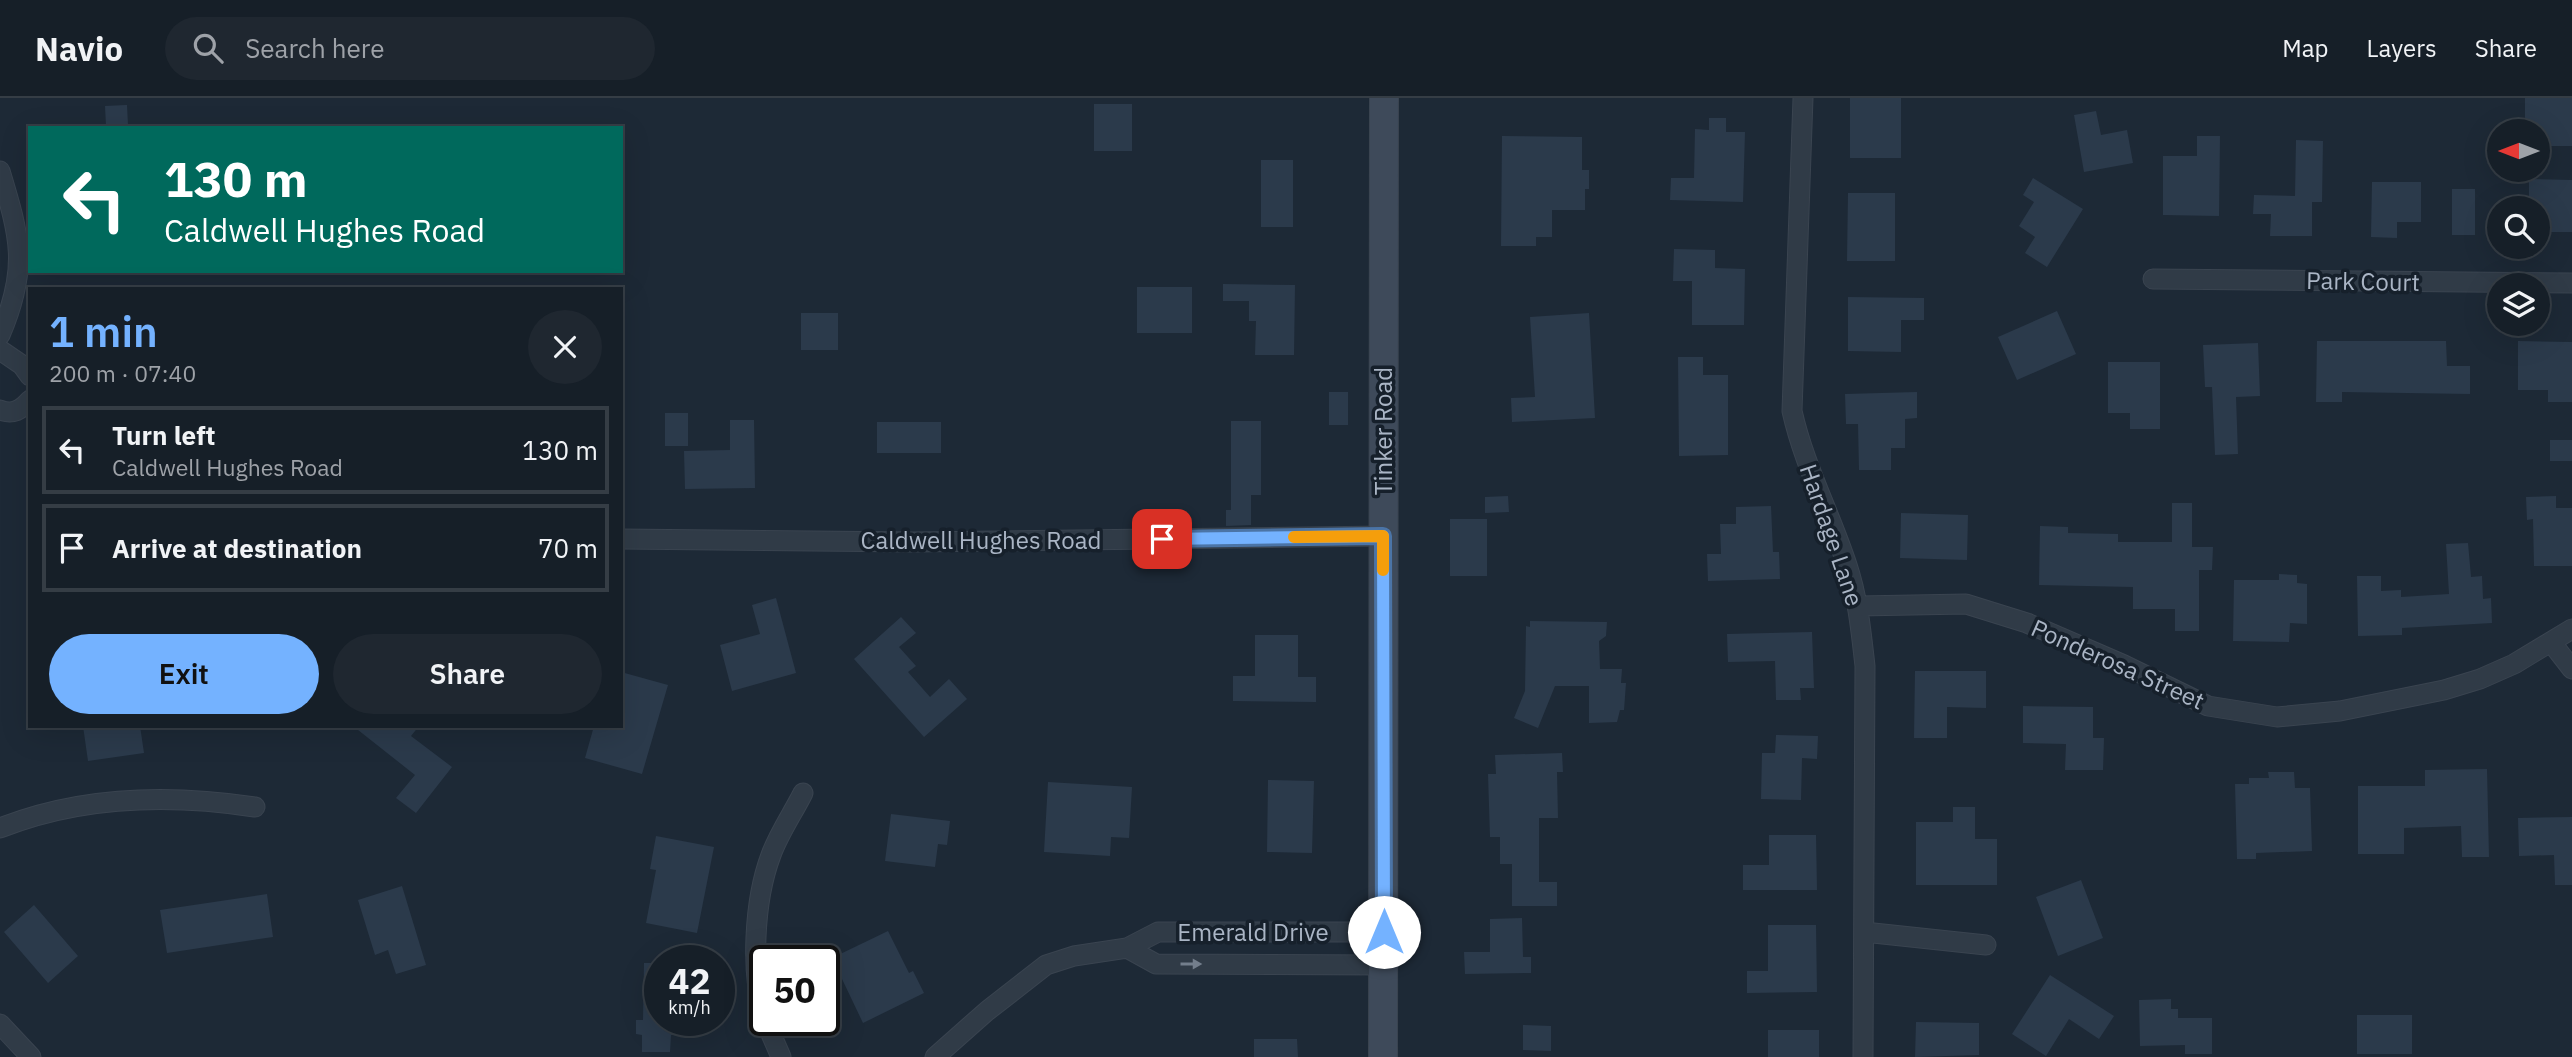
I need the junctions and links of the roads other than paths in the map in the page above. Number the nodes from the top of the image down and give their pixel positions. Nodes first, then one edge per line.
1 (1384, 98) edge
2 (1802, 98) edge
3 (0, 171) edge
4 (2153, 279) dead end
5 (2572, 283) edge
6 (0, 335) edge
7 (0, 350) edge
8 (28, 373) edge
9 (28, 402) edge
10 (0, 410) edge
11 (1383, 536) junction
12 (623, 539) edge
13 (1859, 606) junction
14 (2572, 629) edge
15 (2551, 642) junction
16 (2572, 669) edge
17 (803, 793) dead end
18 (255, 807) dead end
19 (0, 828) edge
20 (1384, 932) junction
21 (1864, 932) junction
22 (756, 945) edge
23 (1986, 945) dead end
24 (1127, 948) junction
25 (1384, 965) junction
26 (0, 1024) edge
27 (772, 1036) edge
28 (31, 1057) edge
29 (781, 1057) edge
30 (935, 1057) edge
31 (1383, 1057) edge
32 (1863, 1057) edge

1 - 11 main road, Tinker Road
2 - 13 street, Hardage Lane
3 - 6 street
4 - 5 street, Park Court
7 - 8 street
9 - 10 street
11 - 12 street, Caldwell Hughes Road
11 - 20 main road, Tinker Road
13 - 15 street, Ponderosa Street
13 - 21 street, Hardage Lane
14 - 15 street, Ponderosa Street
15 - 16 street
17 - 22 street
18 - 19 street
20 - 24 street, Emerald Drive
20 - 25 main road, Tinker Road
21 - 23 street
21 - 32 street, Hardage Lane
24 -> 25 street, Emerald Drive
24 - 30 street, Emerald Drive
25 - 31 main road, Tinker Road
26 - 28 street
27 - 29 street

